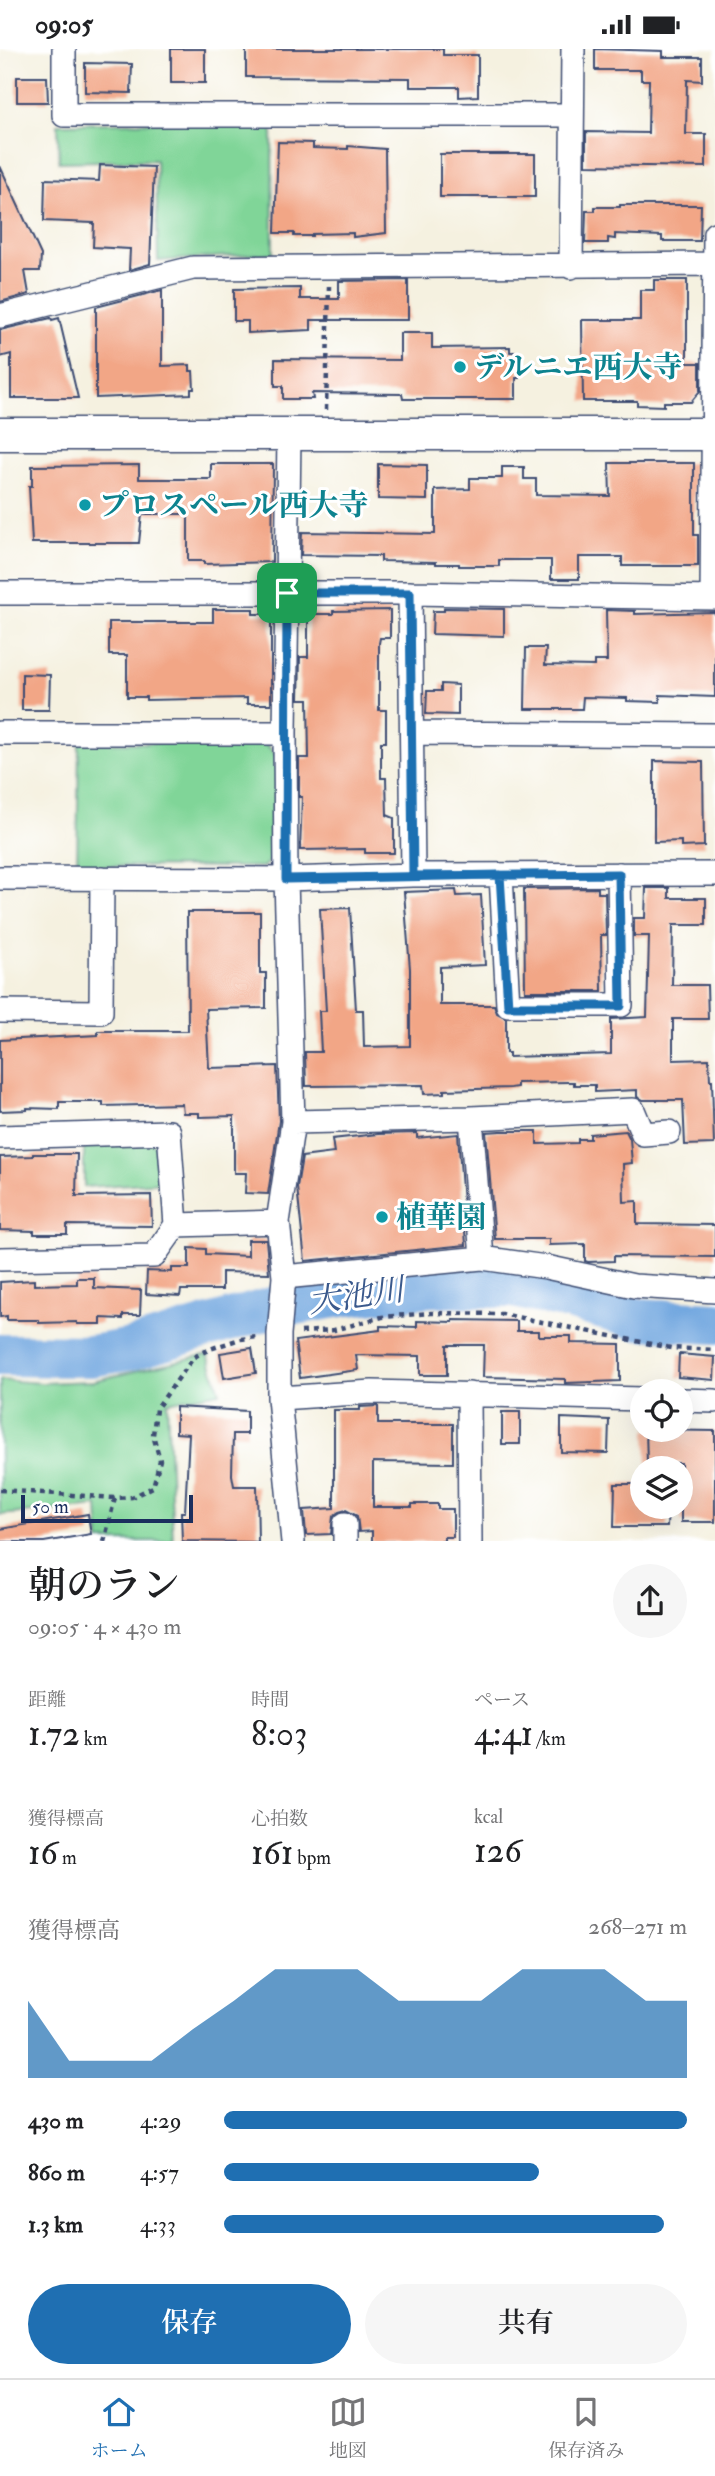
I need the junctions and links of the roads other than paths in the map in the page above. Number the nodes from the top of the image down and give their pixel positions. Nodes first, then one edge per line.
1 (64, 49) edge
2 (573, 49) edge
3 (572, 114) junction
4 (715, 234) edge
5 (714, 264) edge
6 (571, 267) junction
7 (0, 316) edge
8 (0, 434) edge
9 (715, 434) edge
10 (289, 435) junction
11 (0, 593) edge
12 (287, 593) junction
13 (410, 593) junction
14 (714, 598) edge
15 (0, 733) edge
16 (285, 733) junction
17 (412, 733) junction
18 (715, 735) edge
19 (619, 874) junction
20 (715, 874) edge
21 (500, 875) junction
22 (413, 876) junction
23 (0, 878) edge
24 (102, 878) junction
25 (286, 879) junction
26 (0, 1011) edge
27 (471, 1118) junction
28 (293, 1122) junction
29 (669, 1132) dead end
30 (0, 1137) edge
31 (278, 1222) junction
32 (176, 1226) junction
33 (482, 1258) junction
34 (0, 1259) edge
35 (285, 1283) junction
36 (715, 1291) edge
37 (469, 1394) junction
38 (278, 1398) junction
39 (630, 1399) edge
40 (693, 1400) edge
41 (715, 1401) edge
42 (293, 1541) edge
43 (470, 1541) edge

1 - 3 street
2 - 3 street
3 - 6 street
4 - 5 street
5 - 6 street
5 - 9 street
6 - 7 street
8 - 10 street
9 - 10 street
9 - 14 street
10 - 12 street
11 - 12 street
12 - 13 street
12 - 16 street
13 - 14 street
13 - 17 street
15 - 16 street
16 - 25 street
17 - 18 street
17 - 22 street
19 - 20 street
19 - 21 street
19 - 21 street
21 - 22 street
22 - 25 street
23 - 24 street
24 - 25 street
24 - 26 street
25 - 28 street
27 - 28 street
27 - 29 street
27 - 33 street
28 - 31 street
30 - 32 street
31 - 32 street
31 - 35 street
32 - 34 street
33 - 35 street
33 - 36 street
35 - 38 street
37 - 38 street
37 - 39 street
37 - 43 street
38 - 42 street
40 - 41 street

